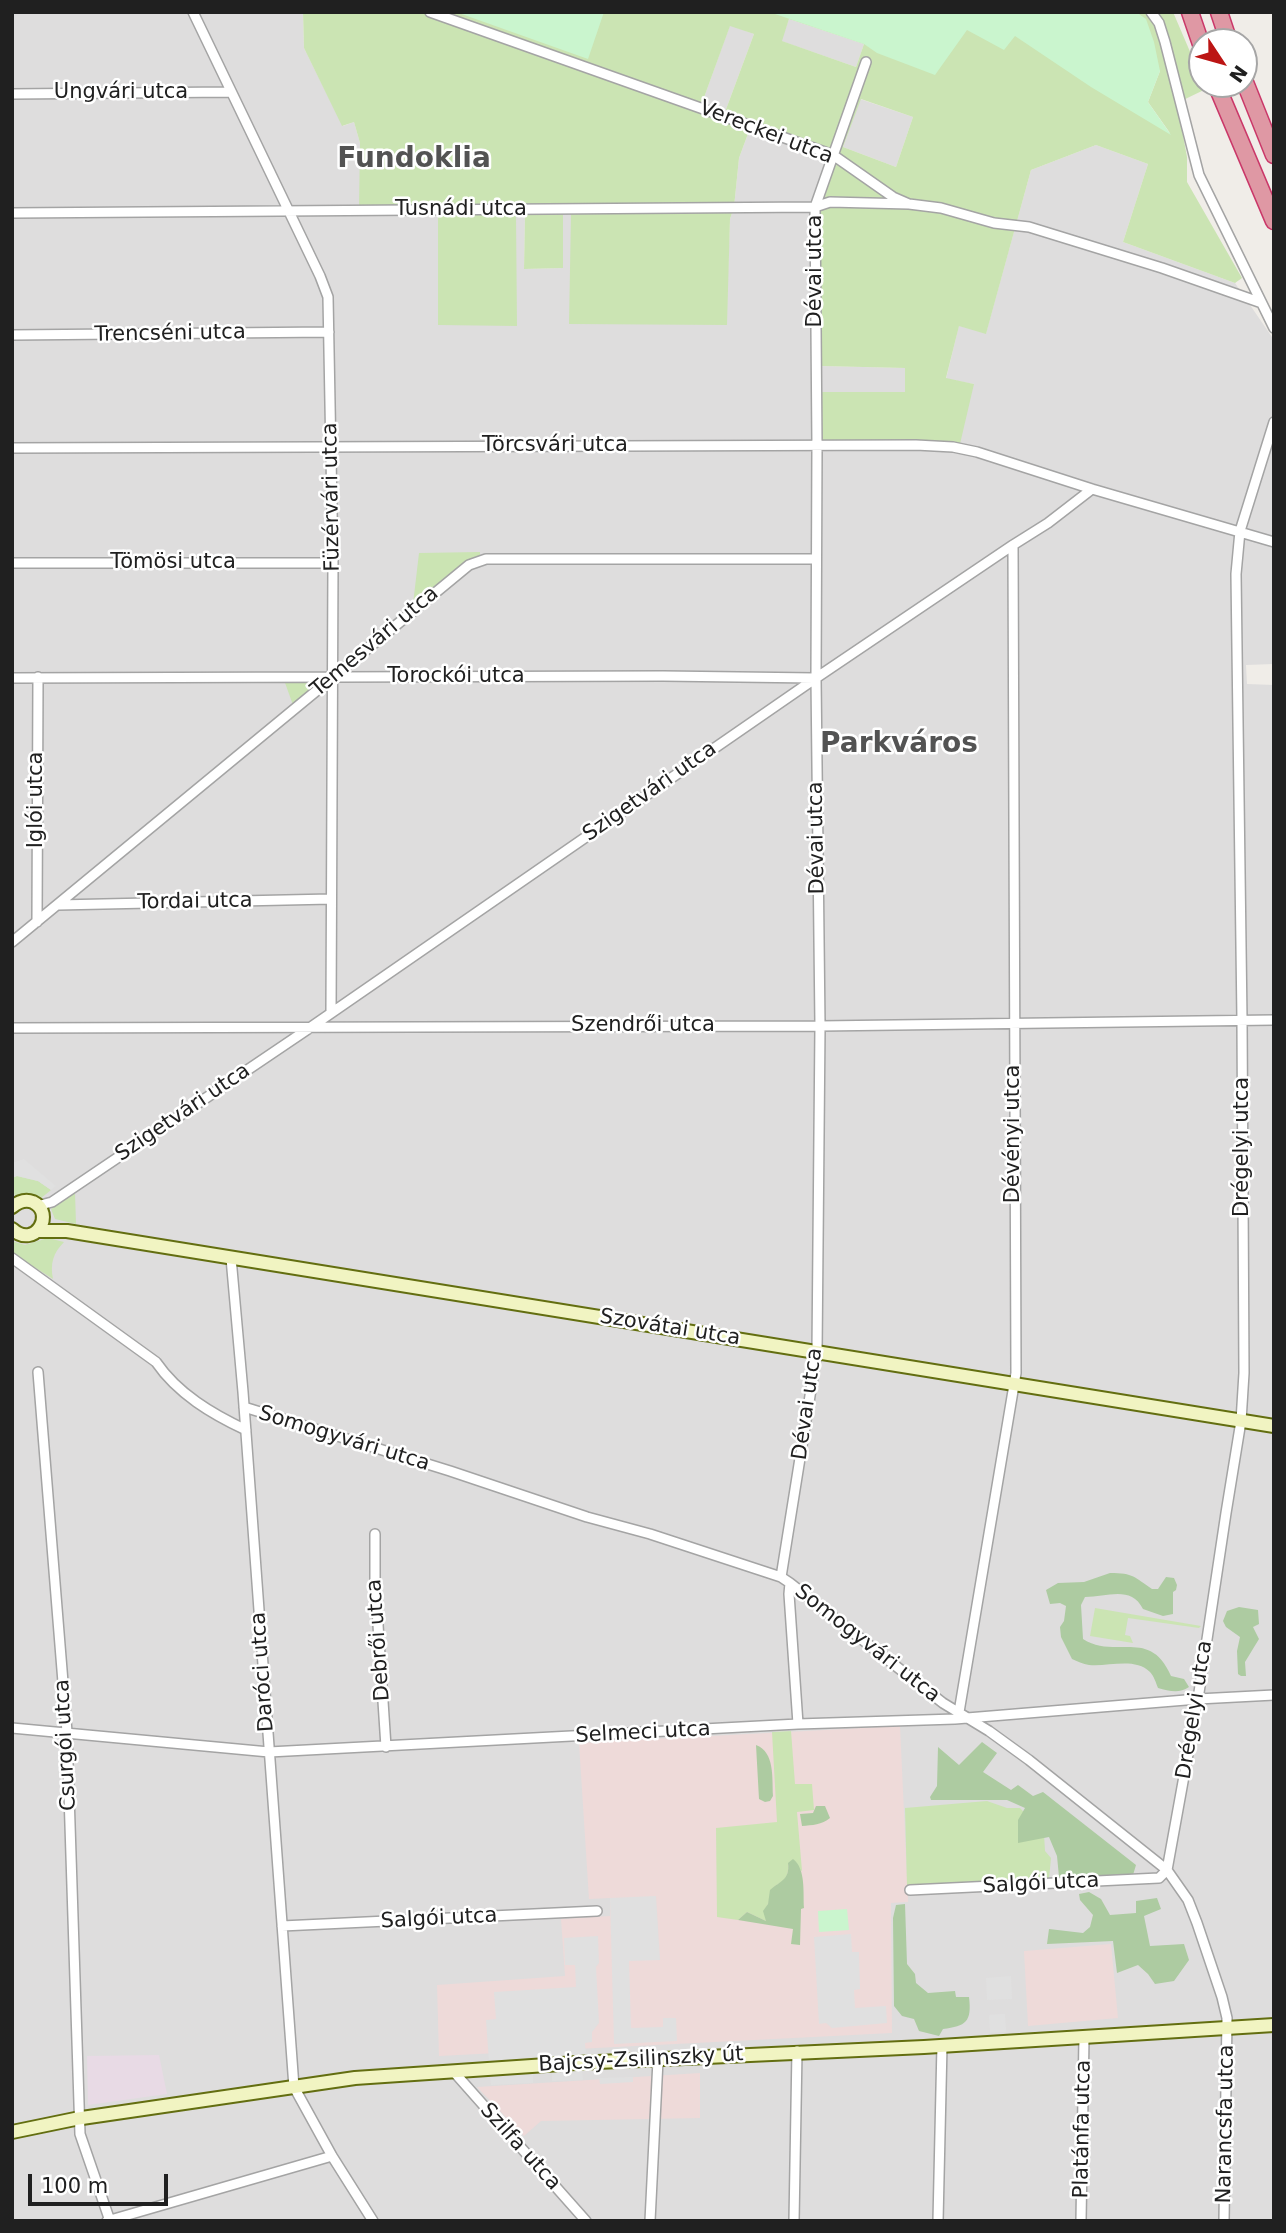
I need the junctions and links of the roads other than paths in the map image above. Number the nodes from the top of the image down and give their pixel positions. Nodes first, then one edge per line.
1 (193, 12) edge
2 (430, 12) edge
3 (1151, 12) edge
4 (866, 62) dead end
5 (230, 92) junction
6 (12, 94) edge
7 (1222, 98) edge
8 (1251, 98) edge
9 (833, 155) junction
10 (1274, 155) edge
11 (909, 204) junction
12 (815, 207) junction
13 (12, 213) edge
14 (289, 213) junction
15 (1274, 221) edge
16 (1259, 302) junction
17 (1274, 328) edge
18 (329, 332) junction
19 (12, 335) edge
20 (1274, 422) edge
21 (331, 446) junction
22 (817, 446) junction
23 (12, 448) edge
24 (1092, 489) junction
25 (1240, 531) junction
26 (1274, 542) edge
27 (1013, 545) junction
28 (816, 559) junction
29 (12, 563) edge
30 (333, 563) junction
31 (38, 677) junction
32 (12, 678) edge
33 (332, 678) junction
34 (816, 678) junction
35 (331, 899) junction
36 (58, 905) junction
37 (37, 922) junction
38 (12, 942) edge
39 (331, 1012) junction
40 (1242, 1020) junction
41 (1274, 1020) edge
42 (1017, 1023) junction
43 (820, 1026) junction
44 (311, 1027) junction
45 (12, 1028) edge
46 (14, 1204) edge
47 (40, 1211) junction
48 (12, 1229) edge
49 (37, 1231) junction
50 (67, 1231) junction
51 (12, 1258) edge
52 (232, 1258) junction
53 (817, 1352) junction
54 (38, 1372) dead end
55 (1014, 1383) junction
56 (244, 1408) junction
57 (1241, 1421) junction
58 (1274, 1426) edge
59 (246, 1430) junction
60 (375, 1534) dead end
61 (780, 1577) junction
62 (790, 1583) junction
63 (1274, 1695) edge
64 (1198, 1699) junction
65 (961, 1716) junction
66 (798, 1724) junction
67 (12, 1727) edge
68 (67, 1732) junction
69 (386, 1747) junction
70 (269, 1752) junction
71 (1167, 1870) junction
72 (910, 1890) dead end
73 (597, 1911) dead end
74 (282, 1926) junction
75 (1274, 2025) edge
76 (1227, 2028) junction
77 (1084, 2036) junction
78 (942, 2045) junction
79 (797, 2052) junction
80 (658, 2060) junction
81 (454, 2072) junction
82 (294, 2087) junction
83 (81, 2118) junction
84 (12, 2133) edge
85 (332, 2156) junction
86 (109, 2220) edge
87 (373, 2221) edge
88 (586, 2221) edge
89 (650, 2221) edge
90 (794, 2221) edge
91 (938, 2221) edge
92 (1082, 2221) edge
93 (1224, 2221) edge

1 - 5 street, Füzérvári utca
2 - 9 street, Vereckei utca
3 - 16 street
4 - 9 street, Dévai utca
5 - 6 street, Ungvári utca
5 - 14 street, Füzérvári utca
7 - 15 highway
8 - 10 highway
9 - 11 street, Vereckei utca
9 - 12 street, Dévai utca
11 - 12 street, Tusnádi utca
11 - 16 street, Vereckei utca
12 - 14 street, Tusnádi utca
12 - 22 street, Dévai utca
13 - 14 street, Tusnádi utca
14 - 18 street, Füzérvári utca
16 - 17 street
18 - 19 street, Trencséni utca
18 - 21 street, Füzérvári utca
20 - 25 street, Drégelyi utca
21 - 22 street, Törcsvári utca
21 - 23 street, Törcsvári utca
21 - 30 street, Füzérvári utca
22 - 24 street, Törcsvári utca
22 - 28 street, Dévai utca
24 - 25 street
24 - 27 street, Szigetvári utca
25 - 26 street
25 - 40 street, Drégelyi utca
27 - 34 street, Szigetvári utca
27 - 42 street, Dévényi utca
28 - 33 street, Temesvári utca
28 - 34 street, Dévai utca
29 - 30 street, Tömösi utca
30 - 33 street, Füzérvári utca
31 - 32 street, Torockói utca
31 - 33 street, Torockói utca
31 - 37 street, Iglói utca
33 - 34 street, Torockói utca
33 - 35 street, Füzérvári utca
33 - 36 street, Temesvári utca
34 - 39 street, Szigetvári utca
34 - 43 street, Dévai utca
35 - 36 street, Tordai utca
35 - 39 street, Füzérvári utca
36 - 37 street, Temesvári utca
37 - 38 street, Temesvári utca
39 - 44 street, Szigetvári utca
40 - 41 street, Szendrői utca
40 - 42 street, Szendrői utca
40 - 57 street, Drégelyi utca
42 - 43 street, Szendrői utca
42 - 55 street, Dévényi utca
43 - 44 street, Szendrői utca
43 - 53 street, Dévai utca
44 - 45 street, Szendrői utca
44 - 47 street, Szigetvári utca
46 - 47 street
47 - 49 street
47 - 50 street
48 - 49 street
49 - 50 street
50 - 52 street, Szovátai utca
51 - 59 street, Somogyvári utca
52 - 53 street, Szovátai utca
52 - 56 street, Daróci utca
53 - 55 street, Szovátai utca
53 - 61 street, Dévai utca
54 - 68 street, Csurgói utca
55 - 57 street, Szovátai utca
55 - 65 street, Dévényi utca
56 - 59 street, Daróci utca
56 - 61 street, Somogyvári utca
57 - 58 street, Szovátai utca
57 - 64 street, Drégelyi utca
59 - 70 street, Daróci utca
60 - 69 street, Debrői utca
61 - 62 street, Somogyvári utca
62 - 65 street, Somogyvári utca
62 - 66 street
63 - 64 street, Selmeci utca
64 - 65 street, Selmeci utca
64 - 71 street, Drégelyi utca
65 - 66 street, Selmeci utca
65 - 71 street, Somogyvári utca
66 - 69 street, Selmeci utca
67 - 68 street, Selmeci utca
68 - 70 street, Selmeci utca
68 - 83 street, Csurgói utca
69 - 70 street, Selmeci utca
70 - 74 street, Daróci utca
71 - 72 street, Salgói utca
71 - 76 street, Somogyvári utca
73 - 74 street, Salgói utca
74 - 82 street, Daróci utca
75 - 76 street, Bajcsy-Zsilinszky út
76 - 77 street, Bajcsy-Zsilinszky út
76 - 93 street, Narancsfa utca
77 - 78 street, Bajcsy-Zsilinszky út
77 - 92 street, Platánfa utca
78 - 79 street, Bajcsy-Zsilinszky út
78 - 91 street
79 - 80 street, Bajcsy-Zsilinszky út
79 - 90 street
80 - 81 street, Bajcsy-Zsilinszky út
80 - 89 street
81 - 82 street, Bajcsy-Zsilinszky út
81 - 88 street, Szilfa utca
82 - 83 street, Bajcsy-Zsilinszky út
82 - 85 street
83 - 84 street, Bajcsy-Zsilinszky út
83 - 86 street, Csurgói utca
85 - 86 street
85 - 87 street

